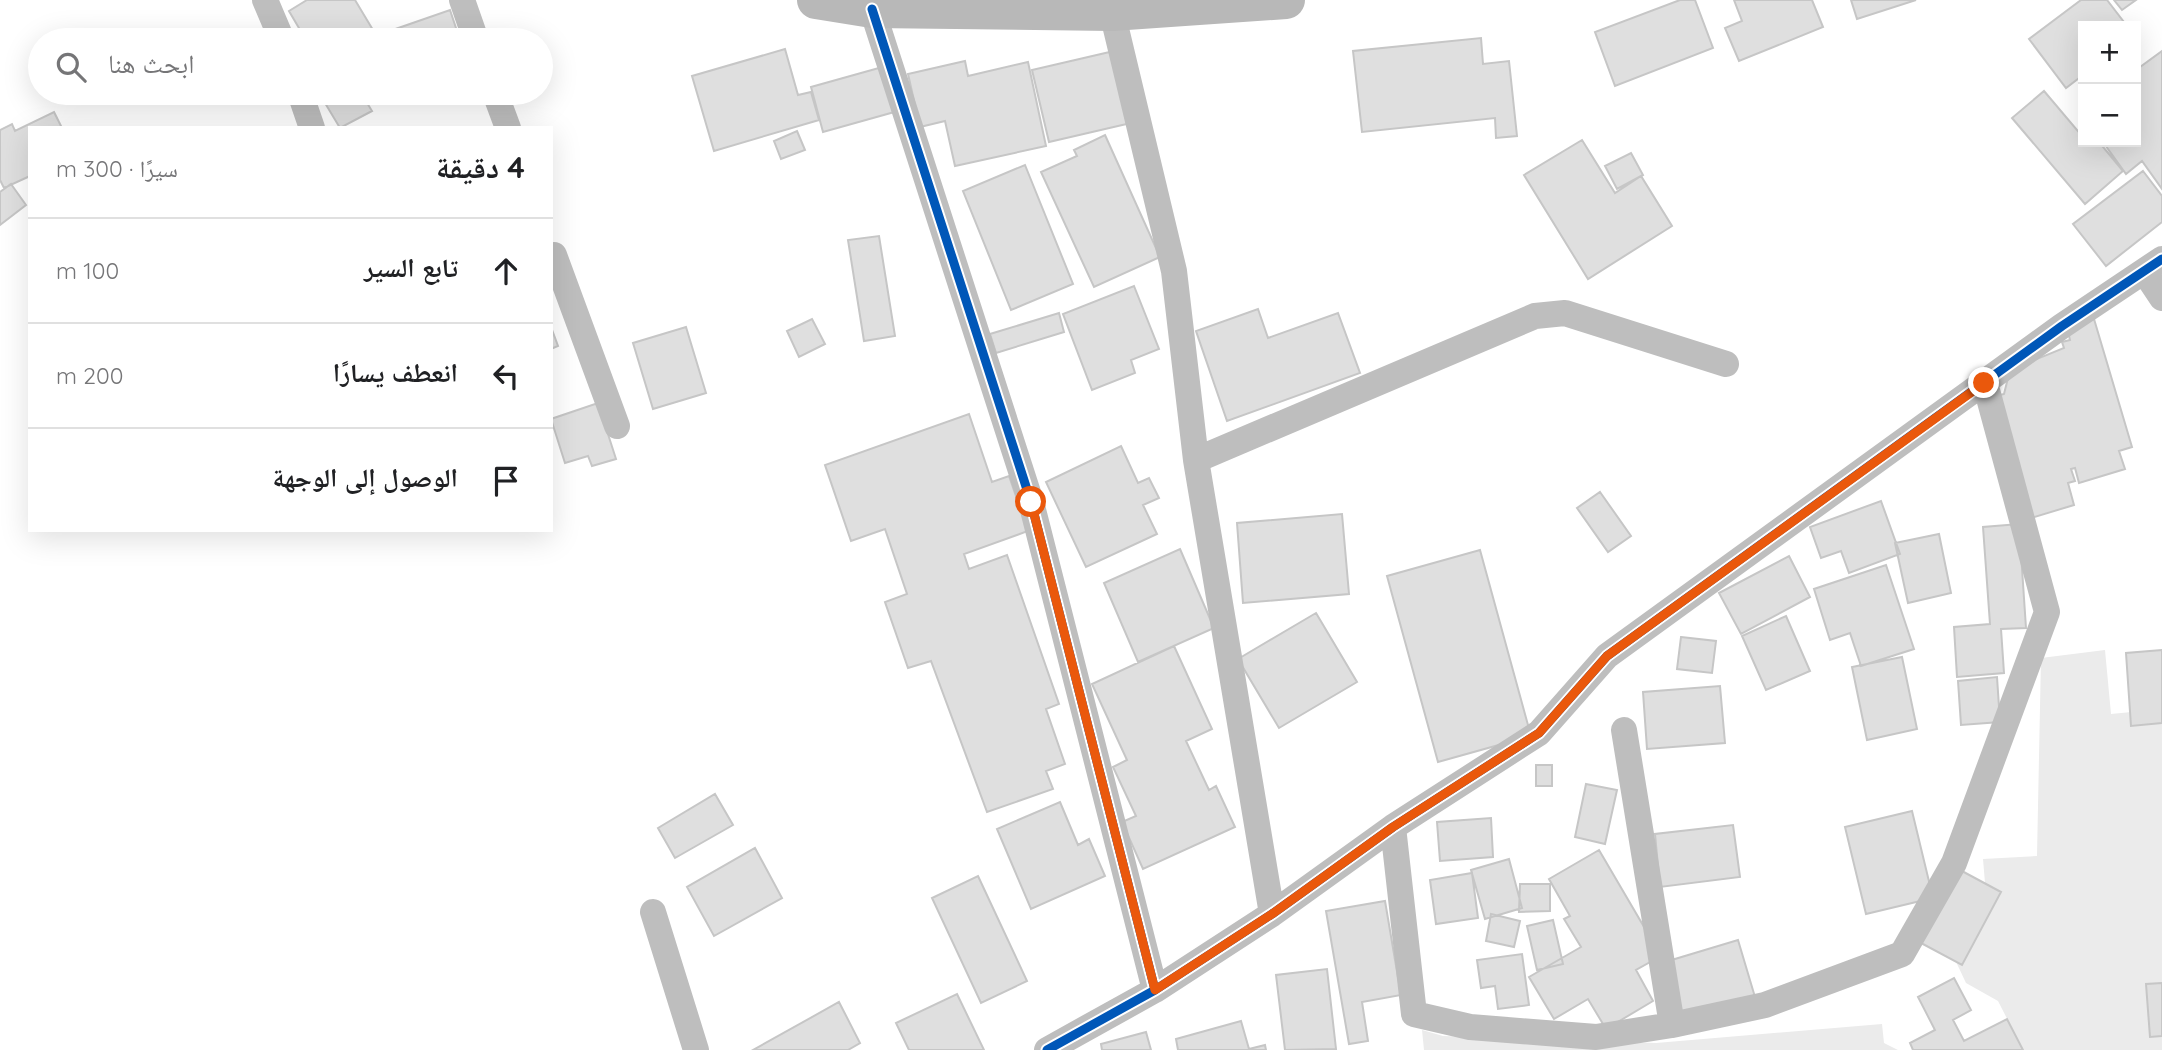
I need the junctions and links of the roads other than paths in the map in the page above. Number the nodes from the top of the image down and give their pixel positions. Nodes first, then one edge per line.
1 (265, 0) edge
2 (462, 0) edge
3 (816, 0) edge
4 (1286, 0) edge
5 (872, 9) junction
6 (1112, 12) junction
7 (277, 28) edge
8 (472, 28) edge
9 (304, 105) edge
10 (499, 105) edge
11 (311, 126) edge
12 (507, 126) edge
13 (553, 256) edge
14 (2153, 265) edge
15 (2162, 298) edge
16 (1726, 363) dead end
17 (1984, 383) junction
18 (617, 426) dead end
19 (1196, 460) junction
20 (1624, 730) dead end
21 (1393, 827) junction
22 (653, 912) dead end
23 (1272, 914) junction
24 (1155, 990) junction
25 (1672, 1025) junction
26 (696, 1050) edge
27 (1047, 1050) edge

1 - 7 street
2 - 8 street
3 - 5 main road
4 - 6 main road
5 - 6 main road
5 - 24 street
6 - 19 street
9 - 11 street
10 - 12 street
13 - 18 street
14 - 15 street
14 - 17 street
16 - 19 street
17 - 21 street
17 - 25 street
19 - 23 street
20 - 25 street
21 - 23 street
21 - 25 street
22 - 26 street
23 - 24 street
24 - 27 street

